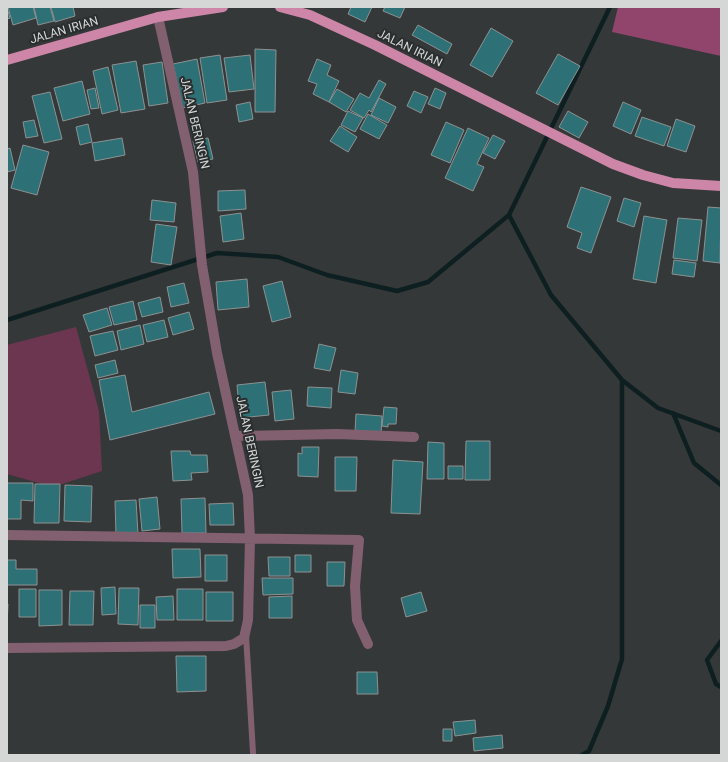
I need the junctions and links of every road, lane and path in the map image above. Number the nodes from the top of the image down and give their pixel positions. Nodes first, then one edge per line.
1 (223, 7) edge
2 (280, 7) edge
3 (158, 17) junction
4 (7, 60) edge
5 (721, 186) edge
6 (236, 436) junction
7 (414, 437) dead end
8 (7, 535) edge
9 (250, 539) junction
10 (246, 635) junction
11 (368, 644) dead end
12 (7, 648) edge
13 (253, 753) dead end

1 - 3 main road, JALAN IRIAN
2 - 5 main road, JALAN IRIAN
3 - 4 main road, JALAN IRIAN
3 - 6 street, JALAN BERINGIN
6 - 7 street
6 - 9 street, JALAN BERINGIN
8 - 9 street
9 - 10 street, JALAN BERINGIN
9 - 11 street
10 - 12 street
10 - 13 lane

